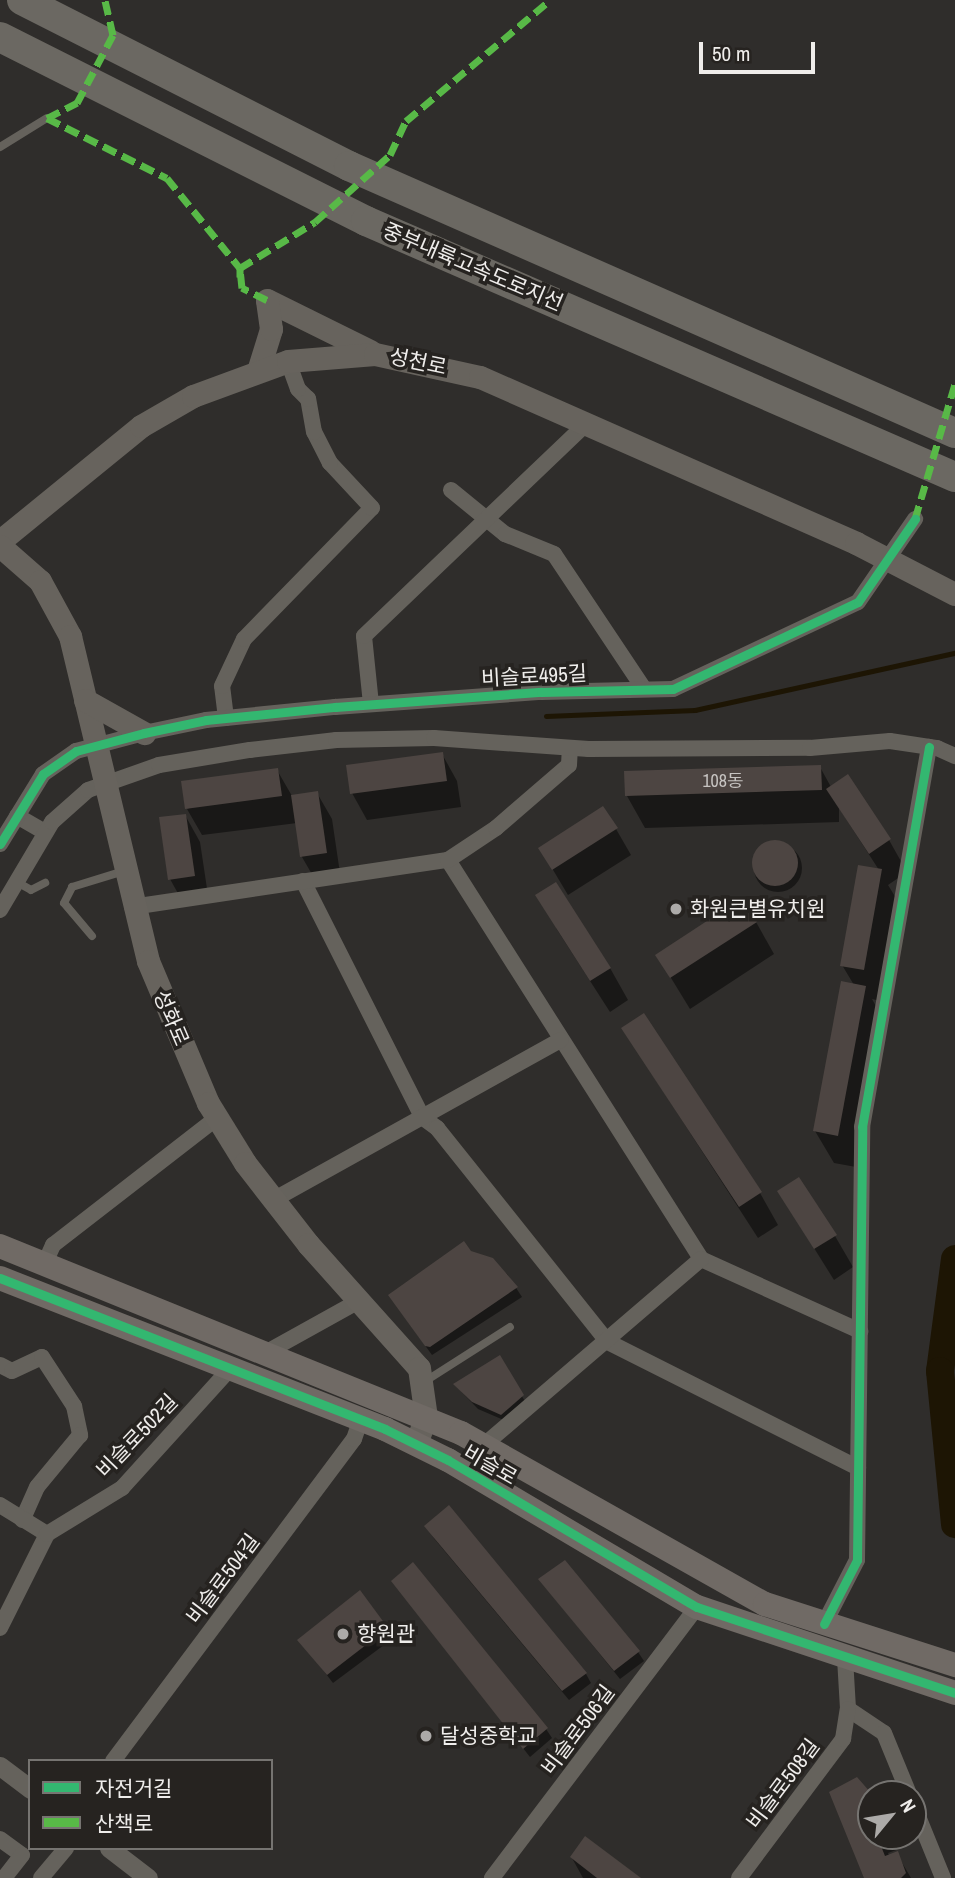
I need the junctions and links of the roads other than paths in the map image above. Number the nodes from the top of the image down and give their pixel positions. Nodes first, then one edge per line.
1 (22, 0) edge
2 (0, 37) edge
3 (47, 118) dead end
4 (0, 147) edge
5 (375, 354) junction
6 (288, 361) junction
7 (258, 371) junction
8 (587, 423) junction
9 (955, 433) edge
10 (955, 477) edge
11 (452, 490) dead end
12 (488, 516) junction
13 (915, 519) dead end
14 (0, 544) edge
15 (955, 594) edge
16 (644, 689) junction
17 (85, 700) junction
18 (371, 704) junction
19 (226, 719) junction
20 (144, 733) junction
21 (95, 745) junction
22 (933, 747) junction
23 (570, 748) junction
24 (955, 756) edge
25 (104, 783) junction
26 (17, 816) junction
27 (45, 832) junction
28 (0, 844) edge
29 (448, 860) junction
30 (124, 871) junction
31 (15, 881) junction
32 (303, 881) junction
33 (45, 883) dead end
34 (132, 906) junction
35 (0, 910) edge
36 (92, 936) dead end
37 (560, 1040) junction
38 (422, 1117) junction
39 (217, 1118) junction
40 (273, 1200) junction
41 (0, 1246) edge
42 (701, 1259) junction
43 (45, 1263) junction
44 (0, 1278) edge
45 (359, 1301) junction
46 (510, 1327) dead end
47 (860, 1331) junction
48 (608, 1342) junction
49 (267, 1352) junction
50 (0, 1365) edge
51 (231, 1368) junction
52 (333, 1378) junction
53 (424, 1382) junction
54 (324, 1404) junction
55 (426, 1417) junction
56 (361, 1419) junction
57 (416, 1445) junction
58 (484, 1445) junction
59 (858, 1468) junction
60 (533, 1475) junction
61 (481, 1479) junction
62 (0, 1505) edge
63 (22, 1520) junction
64 (47, 1534) junction
65 (697, 1607) junction
66 (824, 1625) junction
67 (0, 1628) edge
68 (852, 1661) junction
69 (955, 1665) edge
70 (955, 1693) edge
71 (848, 1709) junction
72 (114, 1759) edge
73 (0, 1766) edge
74 (903, 1780) edge
75 (28, 1787) edge
76 (0, 1839) edge
77 (927, 1839) edge
78 (63, 1850) edge
79 (112, 1850) edge
80 (4, 1878) edge
81 (41, 1878) edge
82 (148, 1878) edge
83 (492, 1878) edge
84 (739, 1878) edge
85 (943, 1878) edge

1 - 9 highway, 중부내륙고속도로지선
2 - 10 highway, 중부내륙고속도로지선
3 - 4 lane
5 - 6 main road, 성천로
5 - 7 main road
5 - 8 main road, 성천로
6 - 7 main road, 성천로
6 - 19 street
7 - 14 main road, 성천로
8 - 12 street
8 - 15 main road, 성천로, bridge
11 - 12 street
12 - 16 street
12 - 18 street
13 - 16 street, 비슬로495길
14 - 17 main road, 성화로
16 - 18 street, 비슬로495길
17 - 20 main road
17 - 21 main road, 성화로
18 - 19 street, 비슬로495길
19 - 20 street, 비슬로495길
20 - 21 street, 비슬로495길
21 - 25 main road, 성화로
21 - 26 street, 비슬로495길
22 - 23 street
22 - 24 street
22 - 47 street
23 - 25 street
23 - 29 street
25 - 27 street
25 - 30 main road, 성화로
26 - 27 street
26 - 28 street, 비슬로495길
27 - 31 street
29 - 32 street
29 - 37 street
30 - 34 main road, 성화로
30 - 36 lane
31 - 33 lane
31 - 35 street
32 - 34 street
32 - 38 street
34 - 39 main road, 성화로
37 - 38 street
37 - 42 street
38 - 40 street
38 - 48 street
39 - 40 main road, 성화로
39 - 43 street
40 - 45 main road, 성화로
41 - 43 main road, 비슬로
42 - 47 street
42 - 48 street
43 - 49 main road, 비슬로
44 - 51 main road, 비슬로
45 - 49 street
45 - 53 main road, 성화로
46 - 53 lane
47 - 59 street
48 - 58 street
48 - 59 street
49 - 52 main road, 비슬로
50 - 63 street
51 - 54 main road, 비슬로
51 - 64 street, 비슬로502길
52 - 54 main road
52 - 55 main road, 비슬로
53 - 55 main road, 성화로
54 - 56 main road, 비슬로
55 - 57 main road, 성화로
55 - 58 main road, 비슬로
56 - 57 main road, 비슬로
56 - 72 street, 비슬로504길
57 - 61 main road, 비슬로
58 - 60 main road, 비슬로
59 - 66 street
60 - 61 main road
60 - 66 main road, 비슬로
61 - 65 main road, 비슬로
62 - 63 street
63 - 64 street
64 - 67 street
65 - 68 main road, 비슬로
65 - 83 street, 비슬로506길
66 - 69 main road, 비슬로
68 - 70 main road, 비슬로
68 - 71 street, 비슬로508길
71 - 74 street
71 - 84 street, 비슬로508길
73 - 75 street
76 - 80 street
77 - 85 street
78 - 81 street
79 - 82 street

